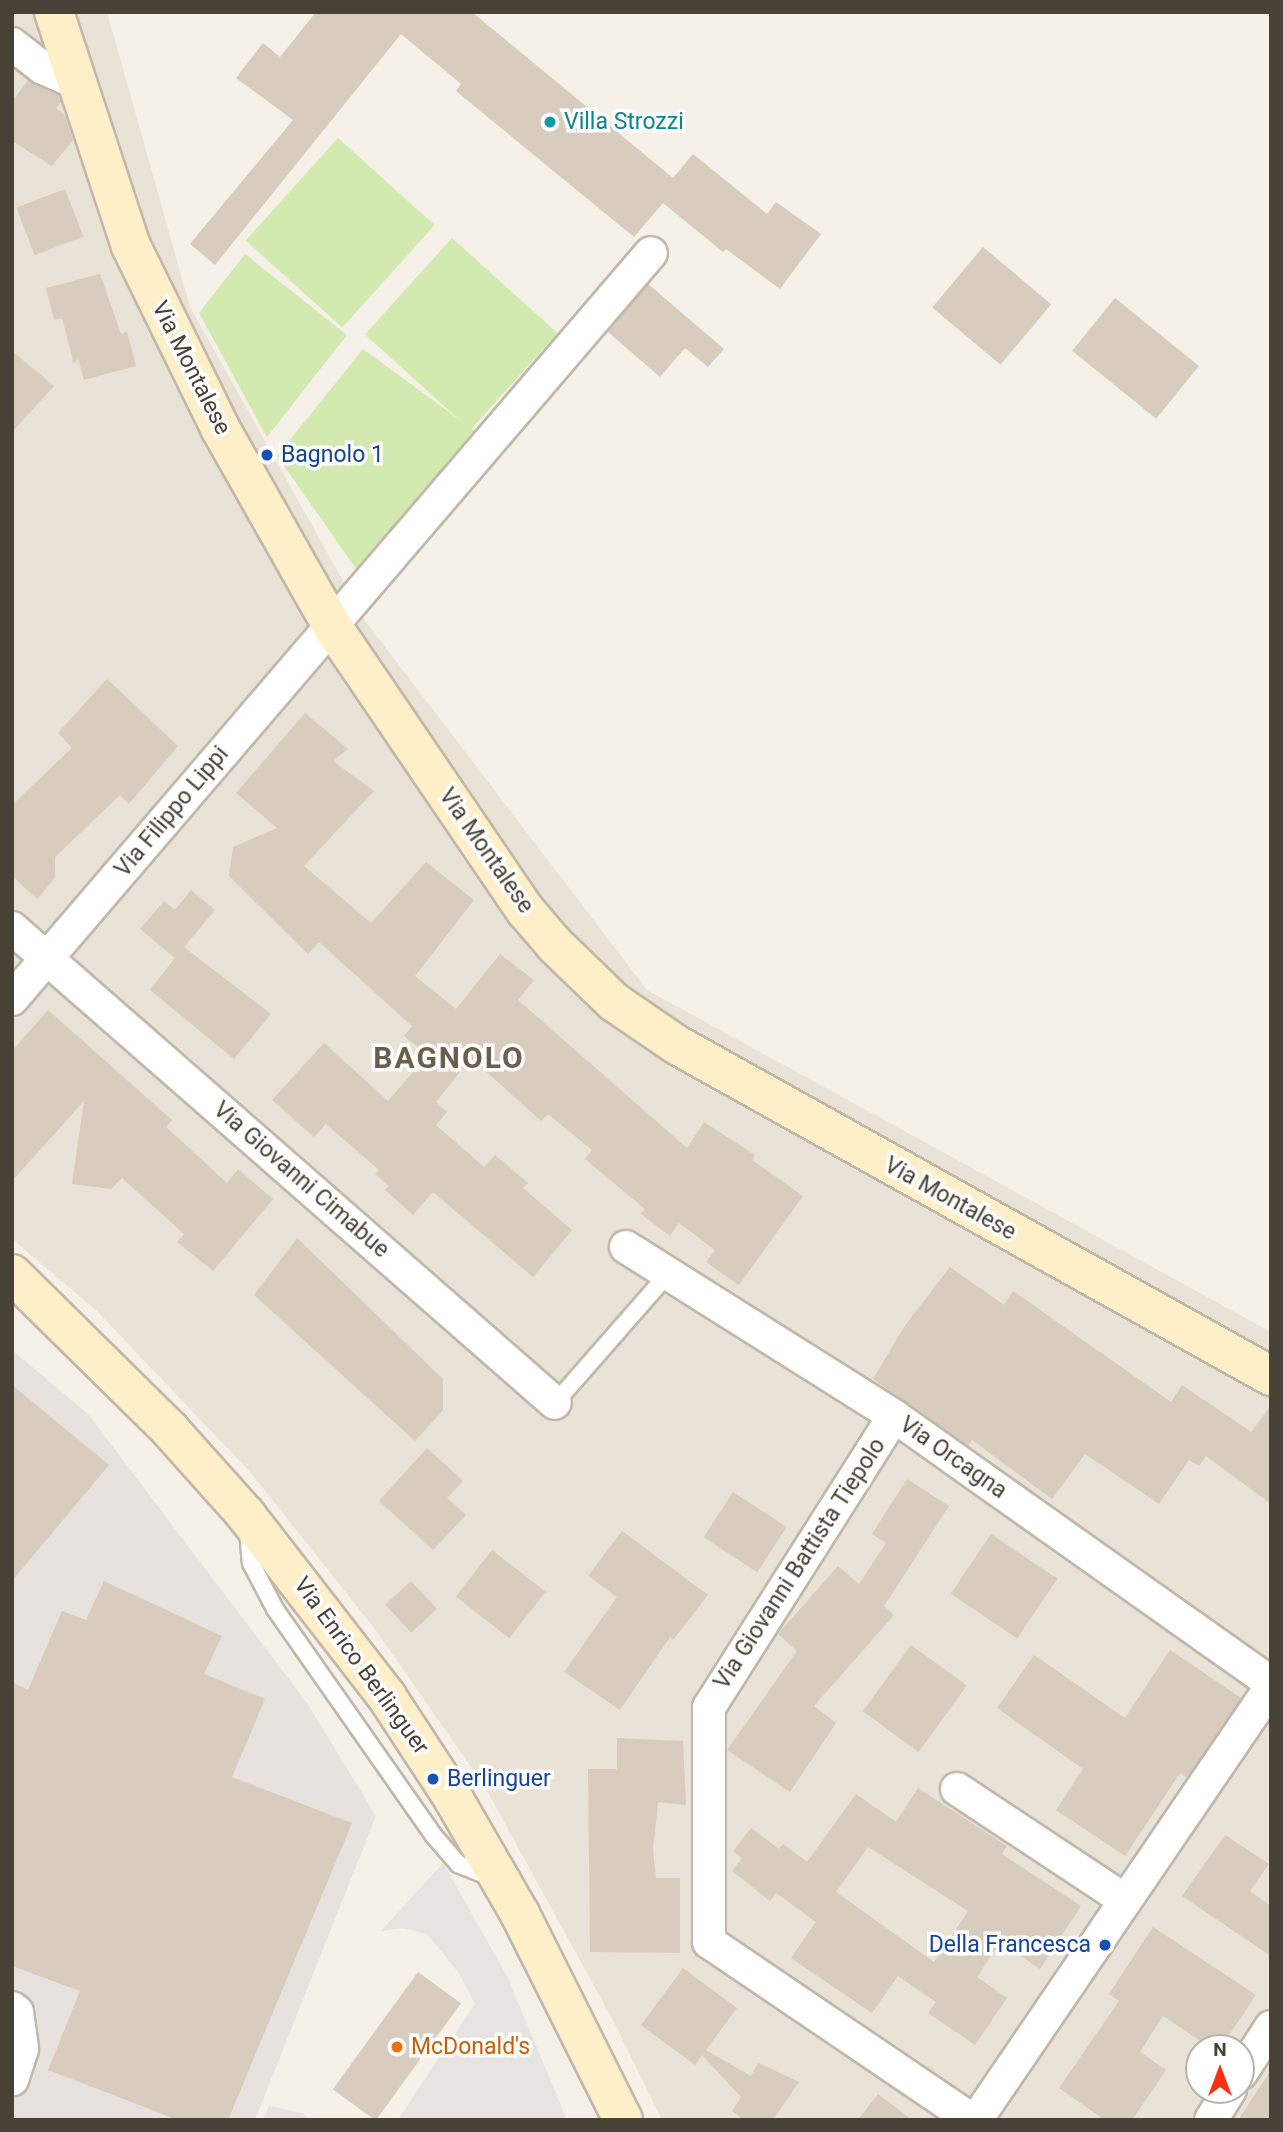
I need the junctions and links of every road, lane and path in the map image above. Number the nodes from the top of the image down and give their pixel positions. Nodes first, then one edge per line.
1 (54, 12) edge
2 (12, 44) edge
3 (75, 82) junction
4 (650, 253) dead end
5 (332, 626) junction
6 (12, 928) edge
7 (48, 958) junction
8 (12, 999) edge
9 (626, 1247) dead end
10 (666, 1276) junction
11 (19, 1287) edge
12 (1269, 1377) edge
13 (555, 1403) joint
14 (894, 1416) junction
15 (1271, 1685) edge
16 (957, 1789) dead end
17 (1125, 1900) junction
18 (12, 2008) edge
19 (1271, 2027) edge
20 (1255, 2052) edge
21 (12, 2080) edge
22 (1221, 2104) edge
23 (623, 2120) edge
24 (974, 2120) edge
25 (1211, 2120) edge

1 - 3 street, Via Montalese
2 - 3 street
3 - 5 street, Via Montalese
4 - 5 street, Via Filippo Lippi
5 - 7 street, Via Filippo Lippi
5 - 12 street, Via Montalese
6 - 7 street, Via Giovanni Cimabue
7 - 8 street, Via Filippo Lippi
7 - 13 street, Via Giovanni Cimabue
9 - 10 street, Via Orcagna
10 - 13 lane
10 - 14 street, Via Orcagna
11 - 23 street, Via Enrico Berlinguer
14 - 15 street, Via Orcagna
14 - 24 street, Via Giovanni Battista Tiepolo
15 - 17 street
16 - 17 street
17 - 24 street
18 - 21 street
19 - 20 street
22 - 25 street

